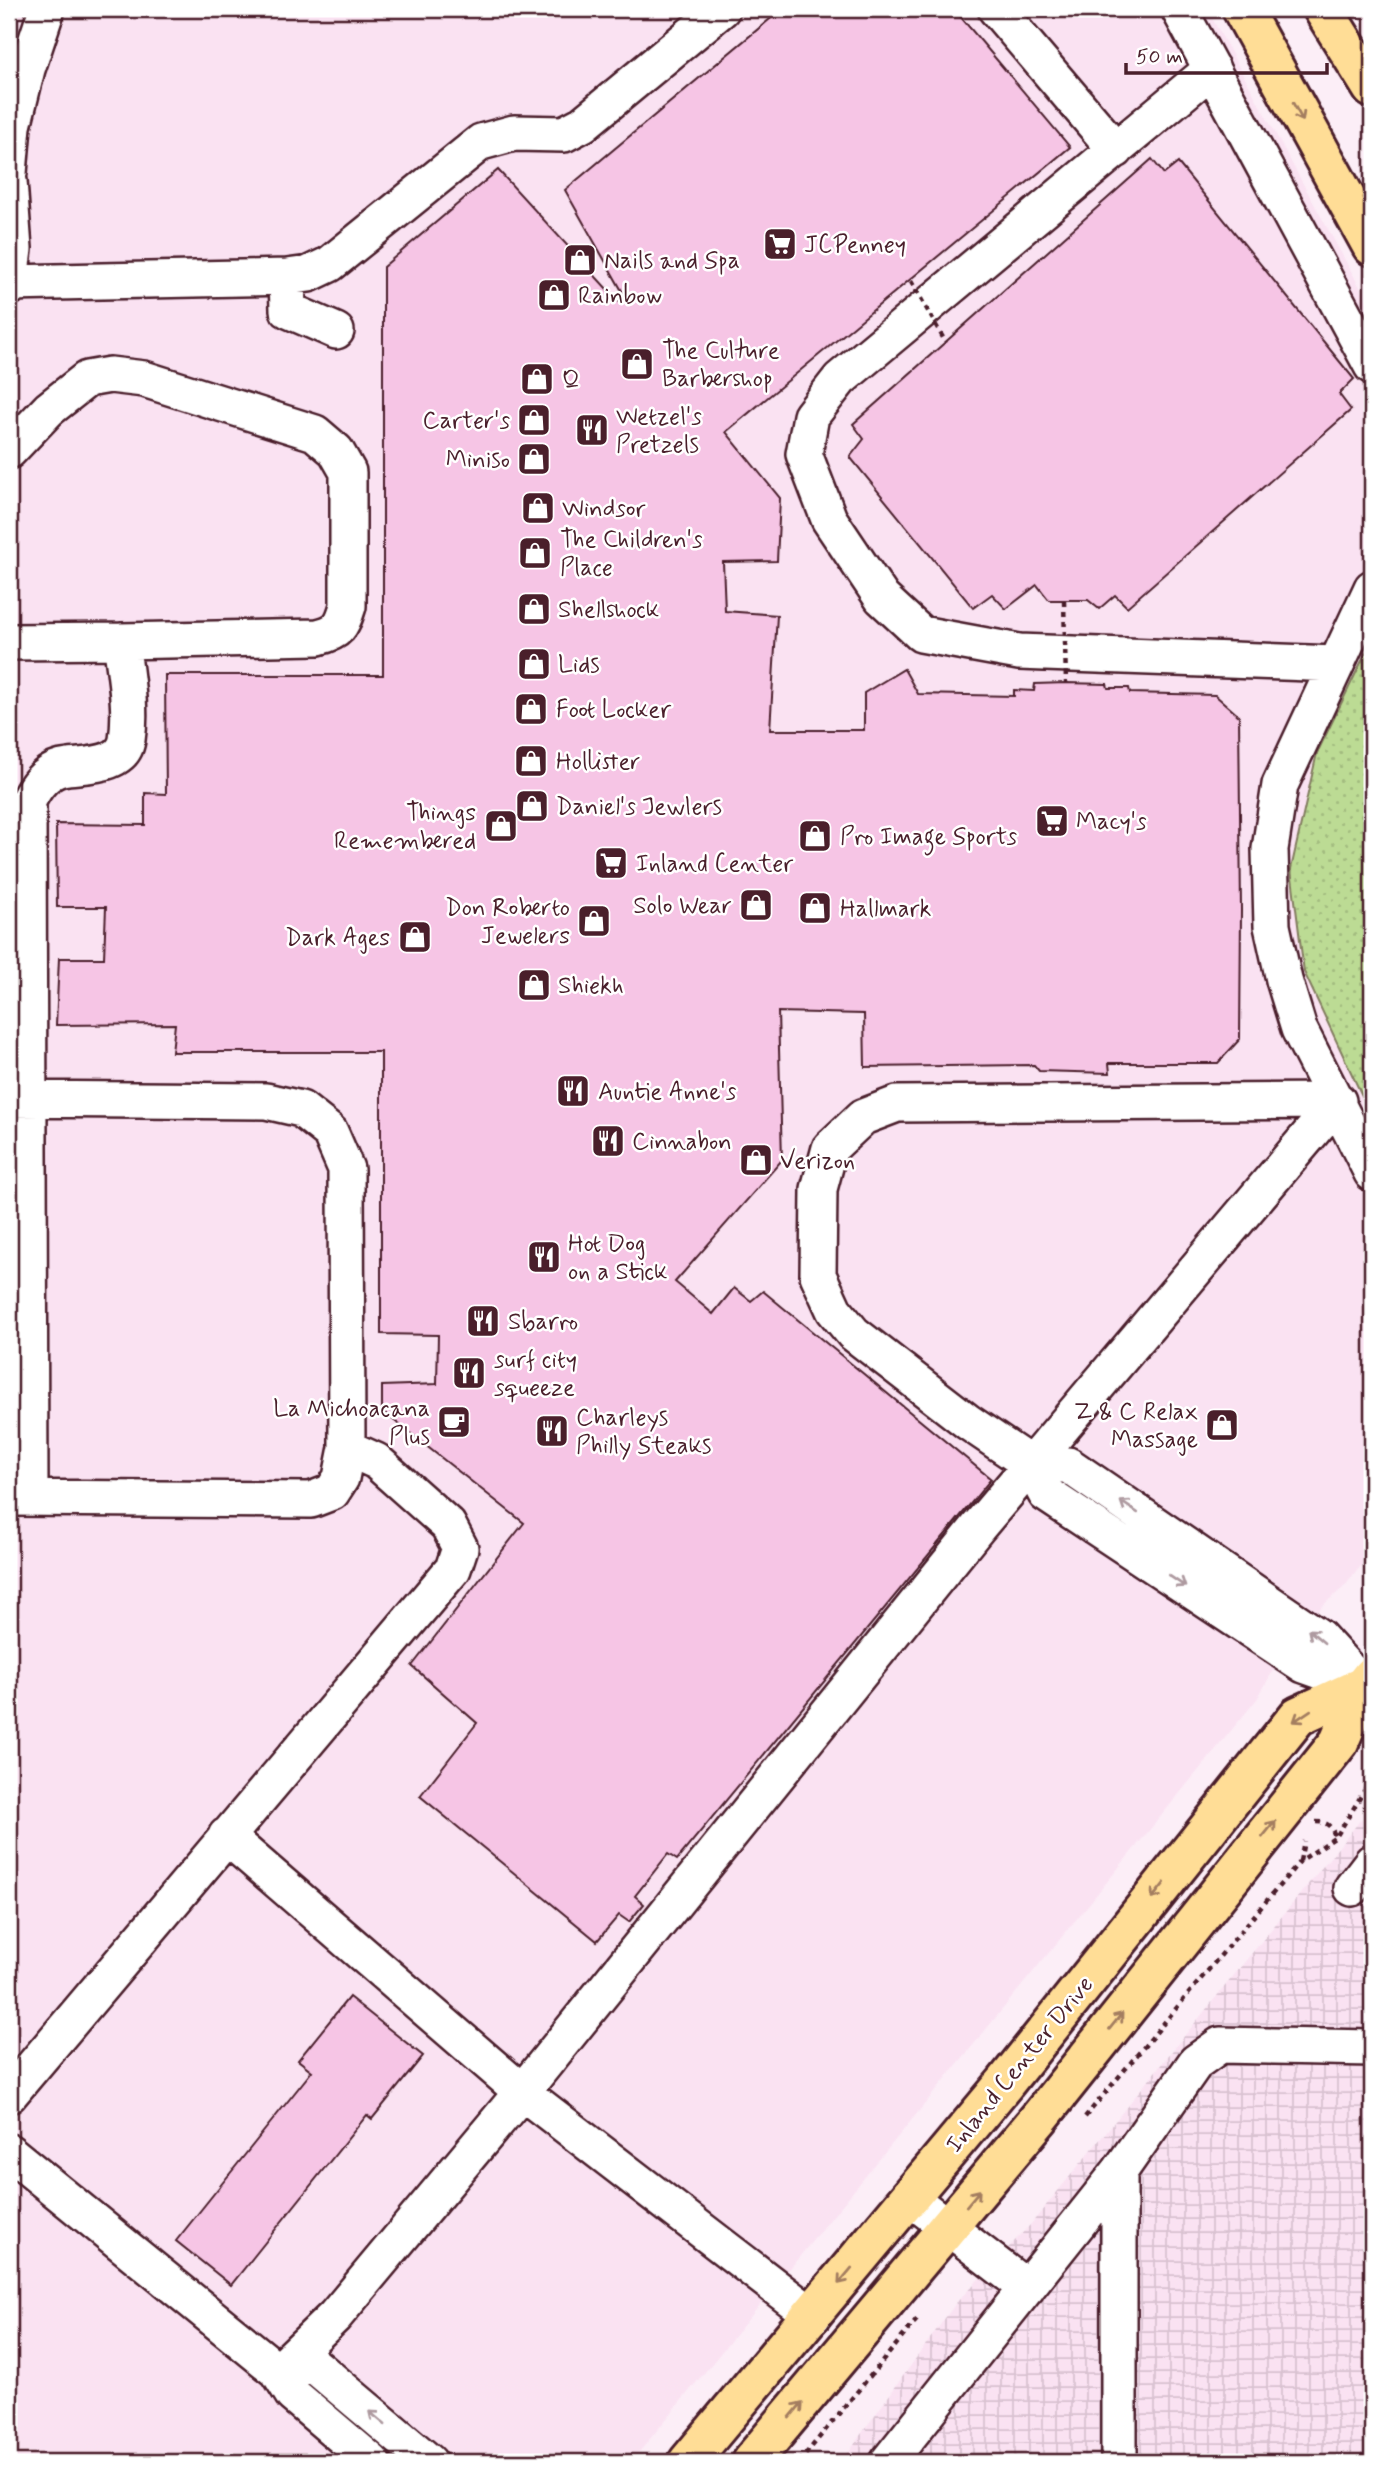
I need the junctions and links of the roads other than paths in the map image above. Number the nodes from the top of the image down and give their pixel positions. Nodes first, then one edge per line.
1 (47, 9) edge
2 (722, 9) edge
3 (996, 9) edge
4 (1179, 9) edge
5 (1242, 9) edge
6 (1324, 9) edge
7 (1212, 69) junction
8 (1372, 88) edge
9 (1115, 150) junction
10 (9, 173) edge
11 (9, 181) edge
12 (1372, 246) edge
13 (287, 277) junction
14 (9, 285) edge
15 (336, 331) dead end
16 (1372, 366) edge
17 (9, 450) edge
18 (1372, 588) edge
19 (121, 641) junction
20 (9, 642) edge
21 (1336, 664) junction
22 (18, 1099) edge
23 (1338, 1101) junction
24 (1372, 1173) edge
25 (347, 1448) junction
26 (1030, 1464) junction
27 (19, 1498) edge
28 (1369, 1685) edge
29 (226, 1836) junction
30 (1372, 2048) edge
31 (522, 2092) junction
32 (9, 2095) edge
33 (9, 2152) edge
34 (1118, 2172) junction
35 (910, 2198) junction
36 (948, 2228) junction
37 (1027, 2288) junction
38 (813, 2316) junction
39 (278, 2371) junction
40 (372, 2462) edge
41 (429, 2462) edge
42 (688, 2462) edge
43 (751, 2462) edge
44 (888, 2462) edge
45 (1119, 2462) edge

1 - 10 lane
2 - 13 lane
3 - 9 lane
4 - 7 lane
5 -> 12 main road
6 - 8 main road
7 - 9 lane
7 - 16 lane
9 - 21 lane
11 - 14 lane
13 - 14 lane
13 - 15 lane
17 - 19 lane
18 - 21 lane
19 - 20 lane
19 - 22 lane
21 - 23 lane
22 - 25 lane
22 - 27 lane
23 - 24 lane
23 - 26 lane
23 - 26 lane
25 - 27 lane
25 - 29 lane
26 - 28 lane
26 - 31 lane
28 -> 35 main road, Inland Center Drive
36 -> 28 main road, Inland Center Drive
29 - 31 lane
29 - 32 lane
30 - 34 lane
31 - 38 lane
31 - 39 lane
33 - 39 lane
34 - 37 lane
34 - 45 lane
35 - 36 lane
35 -> 38 main road, Inland Center Drive
36 - 37 lane
43 -> 36 main road, Inland Center Drive
37 - 44 lane
38 - 42 main road, Inland Center Drive
39 - 40 lane
41 -> 39 lane

